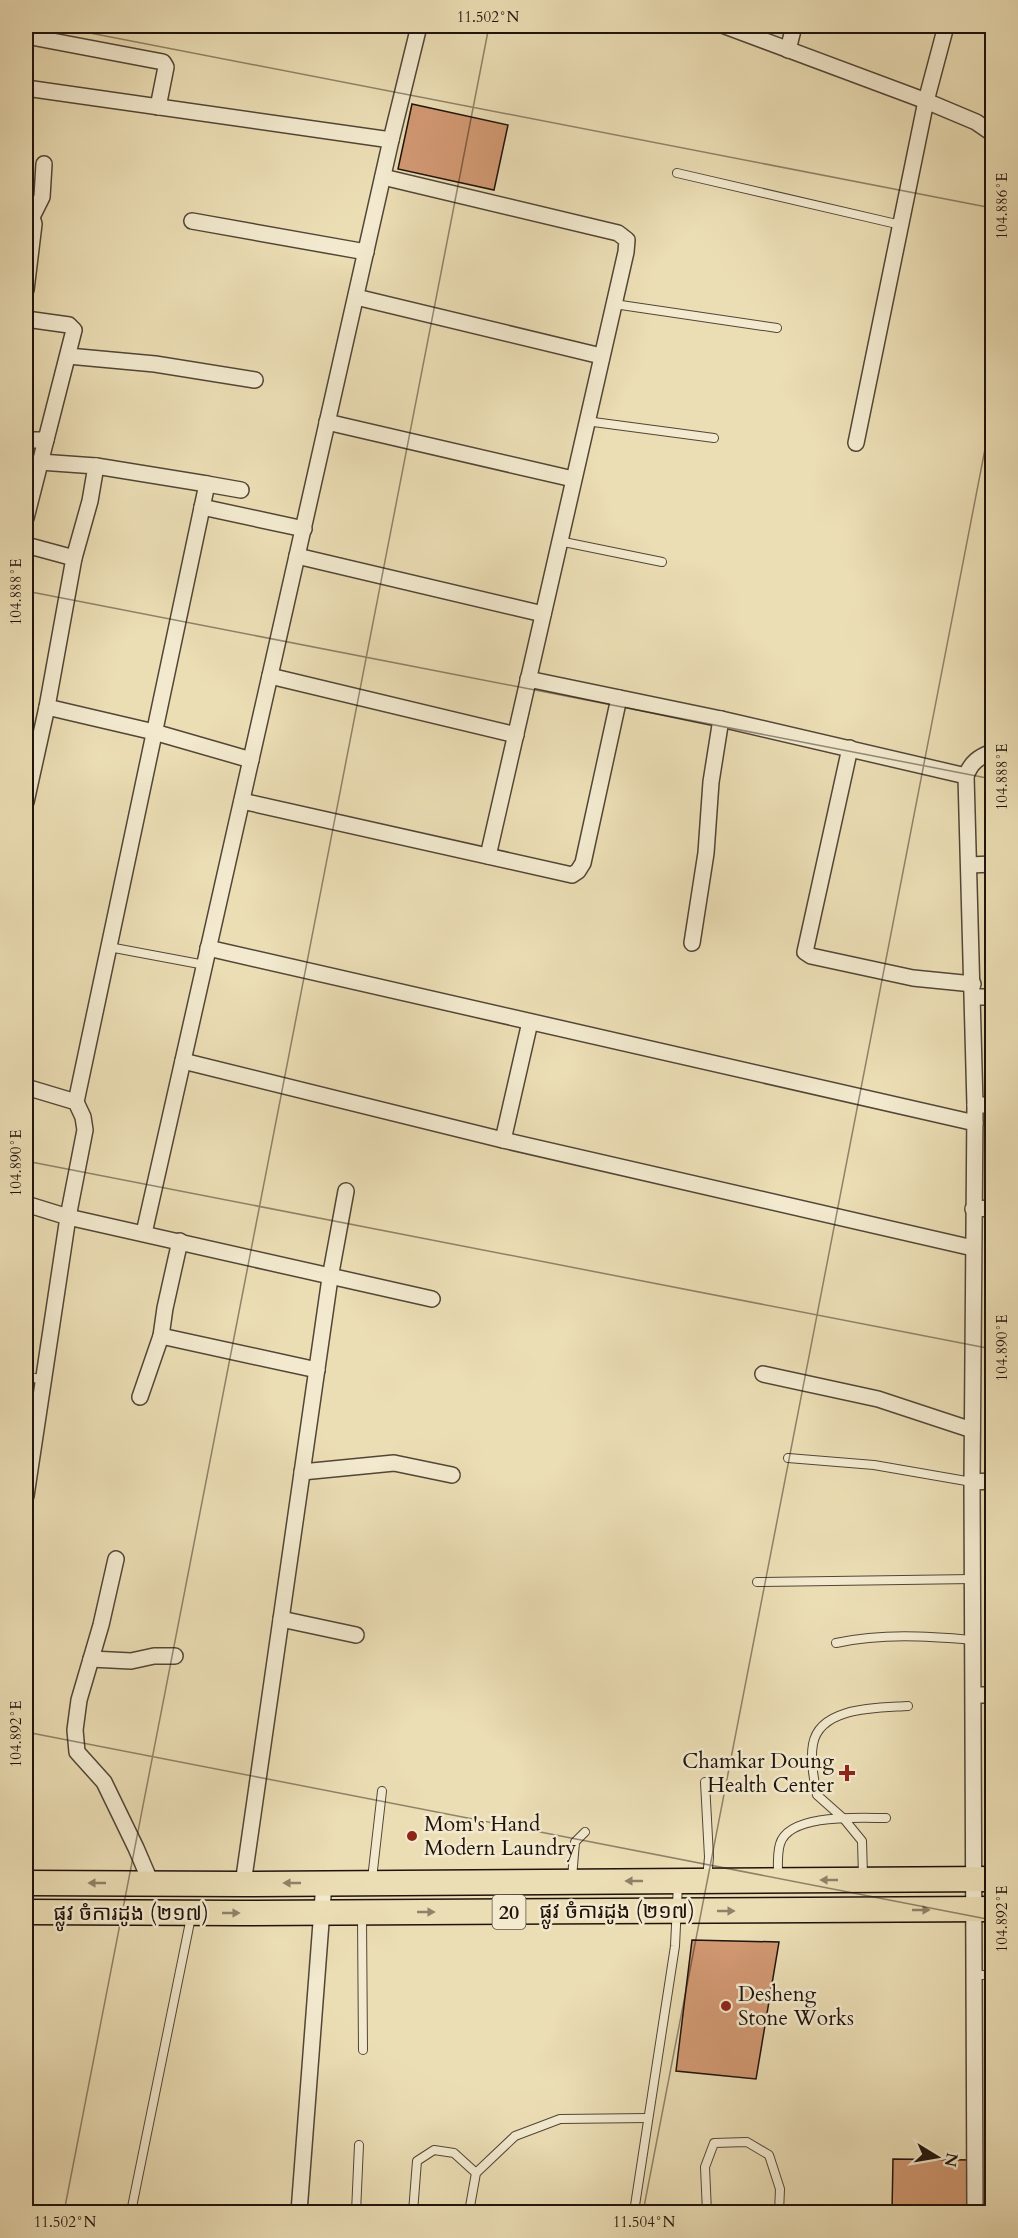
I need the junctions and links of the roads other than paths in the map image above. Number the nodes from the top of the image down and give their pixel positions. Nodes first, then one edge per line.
1 (419, 26) edge
2 (725, 26) edge
3 (794, 26) edge
4 (946, 26) edge
5 (26, 36) edge
6 (788, 50) junction
7 (26, 88) edge
8 (926, 101) junction
9 (158, 107) junction
10 (993, 133) edge
11 (391, 140) junction
12 (44, 164) dead end
13 (676, 173) dead end
14 (383, 177) junction
15 (29, 215) edge
16 (192, 221) dead end
17 (901, 225) junction
18 (366, 252) junction
19 (26, 290) edge
20 (356, 297) junction
21 (614, 304) junction
22 (26, 319) edge
23 (777, 328) dead end
24 (68, 356) junction
25 (601, 356) junction
26 (255, 380) dead end
27 (586, 421) junction
28 (327, 422) junction
29 (714, 438) dead end
30 (26, 440) edge
31 (46, 440) junction
32 (856, 443) dead end
33 (40, 462) junction
34 (96, 466) junction
35 (573, 479) junction
36 (207, 484) junction
37 (241, 489) dead end
38 (202, 507) junction
39 (26, 518) edge
40 (304, 529) junction
41 (559, 542) junction
42 (26, 545) edge
43 (297, 556) junction
44 (74, 558) junction
45 (662, 562) dead end
46 (543, 614) junction
47 (270, 676) junction
48 (528, 679) junction
49 (619, 698) junction
50 (47, 707) junction
51 (722, 719) junction
52 (154, 732) junction
53 (516, 735) junction
54 (850, 748) junction
55 (993, 752) edge
56 (251, 760) junction
57 (966, 776) junction
58 (242, 801) junction
59 (26, 802) edge
60 (488, 856) junction
61 (993, 864) edge
62 (970, 865) junction
63 (692, 943) dead end
64 (109, 946) junction
65 (208, 948) junction
66 (205, 965) junction
67 (973, 991) junction
68 (993, 997) edge
69 (530, 1022) junction
70 (183, 1061) junction
71 (26, 1087) edge
72 (76, 1102) junction
73 (975, 1105) junction
74 (993, 1105) edge
75 (975, 1123) junction
76 (503, 1140) junction
77 (346, 1191) dead end
78 (26, 1204) edge
79 (993, 1208) edge
80 (973, 1209) junction
81 (68, 1217) junction
82 (144, 1233) junction
83 (180, 1241) junction
84 (973, 1248) junction
85 (330, 1278) junction
86 (432, 1299) dead end
87 (161, 1336) junction
88 (317, 1370) junction
89 (763, 1374) dead end
90 (26, 1376) edge
91 (43, 1380) junction
92 (140, 1397) dead end
93 (972, 1430) junction
94 (30, 1439) edge
95 (788, 1458) dead end
96 (302, 1472) junction
97 (452, 1475) dead end
98 (972, 1482) junction
99 (993, 1482) edge
100 (26, 1496) edge
101 (116, 1559) dead end
102 (973, 1580) junction
103 (757, 1582) dead end
104 (281, 1619) junction
105 (357, 1635) dead end
106 (973, 1640) junction
107 (836, 1643) dead end
108 (175, 1656) dead end
109 (91, 1659) junction
110 (974, 1695) junction
111 (993, 1695) edge
112 (908, 1706) dead end
113 (705, 1782) dead end
114 (382, 1791) dead end
115 (886, 1818) dead end
116 (844, 1819) junction
117 (585, 1832) dead end
118 (984, 1879) edge
119 (777, 1880) junction
120 (863, 1880) junction
121 (678, 1881) junction
122 (707, 1881) junction
123 (572, 1882) junction
124 (26, 1883) edge
125 (151, 1883) junction
126 (324, 1883) junction
127 (372, 1883) junction
128 (243, 1884) junction
129 (983, 1909) edge
130 (678, 1911) junction
131 (26, 1912) edge
132 (322, 1912) junction
133 (362, 1912) junction
134 (192, 1913) junction
135 (973, 1975) junction
136 (993, 1975) edge
137 (363, 2050) dead end
138 (648, 2118) junction
139 (359, 2145) dead end
140 (476, 2173) junction
141 (131, 2212) edge
142 (299, 2212) edge
143 (356, 2212) edge
144 (413, 2212) edge
145 (470, 2212) edge
146 (634, 2212) edge
147 (707, 2212) edge
148 (779, 2212) edge
149 (975, 2212) edge

1 - 11 street
2 - 6 street
3 - 6 street
4 - 8 street
5 - 9 street
6 - 8 street
7 - 9 street
8 - 10 street
8 - 17 street
9 - 11 street
11 - 14 street
12 - 15 street
13 - 17 lane
14 - 18 street
14 - 21 street
15 - 19 street
16 - 18 street
17 - 32 street
18 - 20 street
20 - 25 street
20 - 28 street
21 - 23 lane
21 - 25 street
22 - 24 street
24 - 26 street
24 - 31 street
25 - 27 street
27 - 29 lane
27 - 35 street
28 - 35 street
28 - 40 street
30 - 31 street
31 - 33 street
33 - 34 street
33 - 39 street
34 - 36 street
34 - 44 street
35 - 41 street
36 - 37 street
36 - 38 street
38 - 40 street
38 - 52 street
40 - 43 street
41 - 45 lane
41 - 46 street
42 - 44 street
43 - 46 street
43 - 47 street
44 - 50 street
46 - 48 street
47 - 53 street
47 - 56 street
48 - 49 street
48 - 53 street
49 - 51 street
49 - 60 street
50 - 52 street
50 - 59 street
51 - 54 street
51 - 63 street
52 - 56 street
52 - 64 street
53 - 60 street
54 - 57 street
54 - 67 street
55 - 57 street
56 - 58 street
57 - 62 street
58 - 60 street
58 - 65 street
61 - 62 street
62 - 67 street
64 - 66 lane
64 - 72 street
65 - 66 street
65 - 69 street
66 - 70 street
67 - 68 street
67 - 73 street
69 - 75 street
69 - 76 street
70 - 76 street
70 - 82 street
71 - 72 street
72 - 81 street
73 - 74 street
73 - 75 street
75 - 80 street
76 - 84 street
77 - 85 street
78 - 81 street
79 - 80 street
80 - 84 street
81 - 82 street
81 - 91 street
82 - 83 street
83 - 85 street
83 - 87 street
84 - 93 street
85 - 86 street
85 - 88 street
87 - 88 street
87 - 92 street
88 - 96 street
89 - 93 street
90 - 91 lane
91 - 94 street
93 - 98 street
94 - 100 street
95 - 98 lane
96 - 97 street
96 - 104 street
98 - 99 street
98 - 102 street
101 - 109 street
102 - 103 lane
102 - 106 street
104 - 105 street
104 - 128 street
106 - 107 lane
106 - 110 street
108 - 109 street
109 - 125 street
110 - 111 street
110 - 118 street
112 - 116 lane
113 - 122 lane
114 - 127 lane
115 - 116 lane
116 - 119 lane
116 - 120 lane
117 - 123 lane
118 - 120 main road, ផ្លូវ ចំការដូង (២១៧) / 20
118 - 129 street
120 -> 119 main road, ផ្លូវ ចំការដូង (២១៧) / 20
119 - 122 main road, ផ្លូវ ចំការដូង (២១៧) / 20
121 - 122 main road, ផ្លូវ ចំការដូង (២១៧) / 20
121 -> 123 main road, ផ្លូវ ចំការដូង (២១៧) / 20
121 - 130 lane
123 - 127 main road, ផ្លូវ ចំការដូង (២១៧) / 20
125 -> 124 main road, ផ្លូវ ចំការដូង (២១៧) / 20
125 - 128 main road, ផ្លូវ ចំការដូង (២១៧) / 20
126 - 127 main road, ផ្លូវ ចំការដូង (២១៧) / 20
126 -> 128 main road, ផ្លូវ ចំការដូង (២១៧) / 20
126 - 132 street
130 -> 129 main road, ផ្លូវ ចំការដូង (២១៧) / 20
129 - 135 street
133 -> 130 main road, ផ្លូវ ចំការដូង (២១៧) / 20
130 - 138 lane
131 - 134 main road, ផ្លូវ ចំការដូង (២១៧) / 20
132 - 133 main road, ផ្លូវ ចំការដូង (២១៧) / 20
134 -> 132 main road, ផ្លូវ ចំការដូង (២១៧) / 20
132 - 142 street
133 - 137 lane
134 - 141 lane
135 - 136 lane
135 - 149 street
138 - 140 lane
138 - 146 lane
139 - 143 lane
140 - 144 lane
140 - 145 lane
147 - 148 lane

